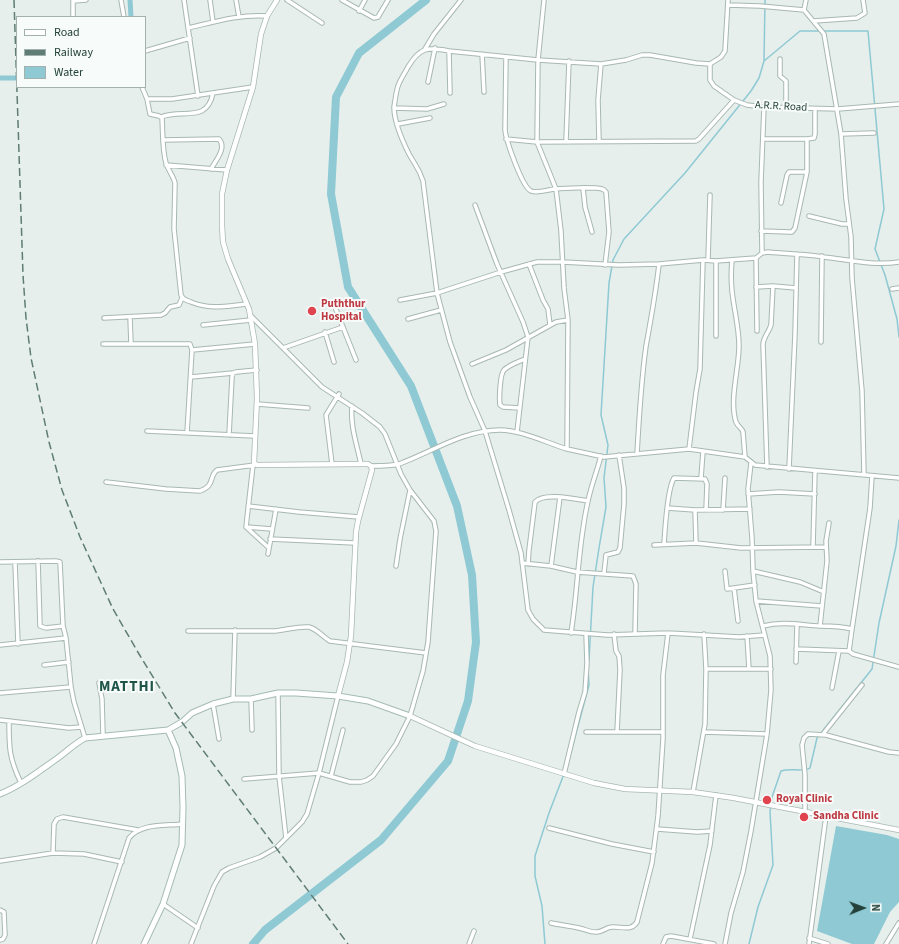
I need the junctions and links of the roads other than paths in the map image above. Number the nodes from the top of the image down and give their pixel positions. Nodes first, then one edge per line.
1 (86, 0) edge
2 (121, 0) edge
3 (184, 0) edge
4 (210, 0) edge
5 (236, 0) edge
6 (277, 0) edge
7 (287, 0) edge
8 (342, 0) edge
9 (365, 0) edge
10 (388, 0) edge
11 (461, 0) edge
12 (544, 0) edge
13 (728, 0) edge
14 (806, 0) edge
15 (863, 0) edge
16 (73, 1) edge
17 (728, 5) junction
18 (804, 10) junction
19 (359, 11) junction
20 (73, 16) edge
21 (124, 16) edge
22 (266, 16) junction
23 (239, 17) junction
24 (814, 21) junction
25 (214, 22) junction
26 (322, 24) dead end
27 (188, 28) junction
28 (190, 38) junction
29 (435, 48) junction
30 (425, 49) junction
31 (146, 51) edge
32 (448, 51) junction
33 (482, 54) junction
34 (506, 57) junction
35 (780, 59) dead end
36 (538, 60) junction
37 (569, 61) junction
38 (601, 64) junction
39 (710, 64) junction
40 (428, 82) dead end
41 (253, 87) junction
42 (142, 88) edge
43 (484, 92) dead end
44 (213, 93) junction
45 (450, 93) dead end
46 (198, 96) junction
47 (147, 99) junction
48 (736, 101) junction
49 (444, 104) dead end
50 (899, 104) edge
51 (764, 107) junction
52 (394, 108) junction
53 (786, 108) junction
54 (815, 109) junction
55 (838, 109) junction
56 (161, 117) junction
57 (430, 118) dead end
58 (398, 124) junction
59 (874, 133) dead end
60 (842, 134) junction
61 (506, 139) junction
62 (763, 139) junction
63 (807, 139) junction
64 (163, 140) junction
65 (566, 141) junction
66 (599, 141) junction
67 (537, 142) junction
68 (166, 165) junction
69 (211, 169) junction
70 (227, 170) junction
71 (807, 172) junction
72 (583, 188) junction
73 (556, 189) junction
74 (710, 195) dead end
75 (781, 203) dead end
76 (475, 205) dead end
77 (809, 216) dead end
78 (849, 224) junction
79 (761, 231) junction
80 (592, 232) dead end
81 (762, 253) junction
82 (797, 254) junction
83 (822, 256) junction
84 (756, 258) junction
85 (703, 260) junction
86 (708, 260) junction
87 (732, 260) junction
88 (852, 260) junction
89 (716, 261) junction
90 (563, 262) junction
91 (899, 262) edge
92 (528, 264) junction
93 (659, 264) junction
94 (607, 265) junction
95 (501, 272) junction
96 (773, 286) junction
97 (756, 287) junction
98 (796, 288) junction
99 (892, 288) dead end
100 (899, 288) edge
101 (437, 293) junction
102 (182, 298) junction
103 (400, 300) dead end
104 (333, 302) dead end
105 (247, 304) junction
106 (441, 310) junction
107 (250, 315) junction
108 (130, 317) junction
109 (104, 318) dead end
110 (408, 319) dead end
111 (251, 320) junction
112 (568, 320) junction
113 (204, 325) dead end
114 (550, 326) junction
115 (343, 327) junction
116 (757, 331) dead end
117 (325, 332) junction
118 (716, 336) dead end
119 (528, 337) junction
120 (821, 342) dead end
121 (103, 344) dead end
122 (131, 344) junction
123 (255, 344) junction
124 (283, 348) junction
125 (192, 350) junction
126 (524, 359) junction
127 (356, 360) dead end
128 (334, 362) dead end
129 (472, 364) dead end
130 (257, 370) junction
131 (233, 373) junction
132 (191, 378) junction
133 (338, 395) junction
134 (257, 404) junction
135 (352, 406) junction
136 (308, 408) dead end
137 (520, 408) junction
138 (147, 430) dead end
139 (485, 431) junction
140 (517, 432) junction
141 (187, 433) junction
142 (229, 435) junction
143 (255, 436) junction
144 (567, 449) junction
145 (689, 449) junction
146 (703, 451) junction
147 (637, 454) junction
148 (602, 456) junction
149 (617, 456) junction
150 (745, 457) junction
151 (751, 463) junction
152 (332, 464) junction
153 (361, 464) junction
154 (397, 464) junction
155 (254, 465) junction
156 (371, 466) junction
157 (767, 466) junction
158 (789, 469) junction
159 (815, 471) junction
160 (864, 475) junction
161 (872, 476) junction
162 (701, 478) junction
163 (725, 478) dead end
164 (898, 478) edge
165 (106, 482) dead end
166 (410, 490) junction
167 (748, 494) junction
168 (815, 494) junction
169 (560, 497) junction
170 (588, 501) junction
171 (248, 506) junction
172 (667, 508) junction
173 (276, 509) junction
174 (750, 509) junction
175 (695, 510) junction
176 (706, 510) junction
177 (723, 510) junction
178 (359, 517) junction
179 (829, 523) dead end
180 (246, 527) junction
181 (272, 529) junction
182 (270, 539) junction
183 (355, 543) junction
184 (696, 543) junction
185 (664, 544) junction
186 (654, 545) dead end
187 (752, 547) junction
188 (813, 547) junction
189 (826, 547) junction
190 (269, 548) junction
191 (268, 554) dead end
192 (38, 561) junction
193 (0, 562) edge
194 (15, 562) junction
195 (522, 563) junction
196 (528, 564) junction
197 (396, 566) dead end
198 (551, 566) junction
199 (725, 571) dead end
200 (752, 571) junction
201 (577, 572) junction
202 (602, 573) junction
203 (755, 585) junction
204 (734, 588) junction
205 (824, 592) junction
206 (756, 601) junction
207 (822, 606) junction
208 (738, 621) dead end
209 (797, 624) junction
210 (63, 626) junction
211 (763, 626) junction
212 (820, 626) junction
213 (852, 629) junction
214 (236, 630) junction
215 (188, 631) dead end
216 (571, 633) junction
217 (585, 633) junction
218 (668, 633) junction
219 (614, 634) junction
220 (635, 634) junction
221 (704, 634) junction
222 (765, 635) junction
223 (747, 636) junction
224 (66, 638) junction
225 (18, 644) junction
226 (350, 644) junction
227 (0, 645) edge
228 (796, 649) junction
229 (838, 651) junction
230 (849, 651) junction
231 (426, 653) junction
232 (69, 662) junction
233 (796, 662) dead end
234 (44, 665) dead end
235 (899, 667) edge
236 (749, 668) junction
237 (706, 669) junction
238 (771, 669) junction
239 (99, 683) dead end
240 (862, 685) dead end
241 (71, 687) junction
242 (832, 688) dead end
243 (0, 693) edge
244 (278, 693) junction
245 (338, 696) junction
246 (233, 699) junction
247 (251, 699) junction
248 (213, 704) junction
249 (410, 716) junction
250 (0, 720) edge
251 (9, 721) junction
252 (81, 727) junction
253 (168, 730) junction
254 (252, 730) dead end
255 (343, 730) dead end
256 (586, 732) dead end
257 (617, 732) junction
258 (663, 732) junction
259 (704, 732) junction
260 (767, 734) junction
261 (103, 735) junction
262 (825, 735) junction
263 (85, 738) junction
264 (219, 739) dead end
265 (899, 753) edge
266 (319, 773) junction
267 (562, 773) junction
268 (278, 776) junction
269 (331, 776) junction
270 (244, 779) dead end
271 (21, 783) junction
272 (659, 791) junction
273 (693, 792) junction
274 (0, 794) edge
275 (716, 795) junction
276 (756, 802) junction
277 (805, 813) junction
278 (826, 816) junction
279 (183, 824) junction
280 (549, 828) dead end
281 (657, 829) junction
282 (138, 830) junction
283 (899, 830) edge
284 (712, 831) junction
285 (286, 838) junction
286 (654, 852) junction
287 (53, 853) junction
288 (0, 861) edge
289 (122, 862) junction
290 (163, 904) junction
291 (0, 910) edge
292 (551, 923) dead end
293 (899, 923) edge
294 (198, 928) junction
295 (474, 931) dead end
296 (809, 938) junction
297 (690, 939) junction
298 (0, 940) edge
299 (701, 943) edge
300 (94, 944) edge
301 (144, 944) edge
302 (191, 944) edge
303 (469, 944) edge
304 (662, 944) edge
305 (714, 944) edge
306 (725, 944) edge
307 (809, 944) edge
308 (828, 944) edge
309 (886, 944) edge

1 - 16 street
2 - 21 street
3 - 27 street
4 - 25 street
5 - 23 street
6 - 22 street
7 - 26 street
8 - 19 street
9 - 19 street
10 - 19 street
11 - 30 street
12 - 36 street
13 - 17 street
14 - 18 street
15 - 24 street
16 - 20 street
17 - 18 street
17 - 39 street
18 - 24 street
22 - 23 street
22 - 41 street
23 - 25 street
24 - 55 street
25 - 27 street
27 - 28 street
28 - 31 street
28 - 46 street
29 - 30 street
29 - 32 street
29 - 40 street
30 - 52 street
32 - 33 street
32 - 45 street
33 - 34 street
33 - 43 street
34 - 36 street
34 - 61 street
35 - 53 street
36 - 37 street
36 - 67 street
37 - 38 street
37 - 65 street
38 - 39 street
38 - 66 street
39 - 48 street, A.R.R. Road
41 - 44 street
41 - 70 street
42 - 47 street
44 - 46 street
44 - 56 street
46 - 47 street
47 - 56 street
48 - 51 street, A.R.R. Road
48 - 66 street
49 - 52 street
50 - 55 street, A.R.R. Road
51 - 53 street, A.R.R. Road
51 - 62 street
52 - 58 street
53 - 54 street, A.R.R. Road
54 - 55 street, A.R.R. Road
54 - 63 street
55 - 60 street
56 - 64 street
57 - 58 street
58 - 101 street
59 - 60 street
60 - 78 street
61 - 67 street
61 - 73 street
62 - 63 street
62 - 79 street
63 - 71 street
64 - 68 street
64 - 69 street
65 - 66 street
65 - 67 street
67 - 73 street
68 - 69 street
68 - 102 street
69 - 70 street
70 - 105 street
71 - 75 street
71 - 79 street
72 - 73 street
72 - 80 street
72 - 94 street
73 - 90 street
74 - 86 street
76 - 95 street
77 - 78 street
78 - 88 street
79 - 81 street
81 - 82 street
81 - 84 street
82 - 83 street
82 - 98 street
83 - 88 street
83 - 120 street
84 - 87 street
84 - 97 street
85 - 86 street
85 - 93 street
85 - 145 street
86 - 89 street
87 - 89 street
87 - 150 street
88 - 91 street
88 - 160 street
89 - 118 street
90 - 92 street
90 - 94 street
90 - 112 street
92 - 95 street
92 - 114 street
93 - 94 street
93 - 147 street
95 - 101 street
95 - 119 street
96 - 97 street
96 - 98 street
96 - 157 street
97 - 116 street
98 - 158 street
99 - 100 street
101 - 103 street
101 - 106 street
102 - 105 street
102 - 108 street
104 - 115 street
105 - 107 street
106 - 110 street
106 - 139 street
107 - 111 street
107 - 124 street
108 - 109 street
108 - 122 street
111 - 113 street
111 - 123 street
112 - 114 street
112 - 144 street
114 - 119 street
115 - 117 street
115 - 127 street
117 - 124 street
117 - 128 street
119 - 126 street
119 - 129 street
121 - 122 street
122 - 125 street
123 - 125 street
123 - 130 street
124 - 133 street
125 - 132 street
126 - 137 street
126 - 137 street
130 - 131 street
130 - 134 street
131 - 132 street
131 - 142 street
132 - 141 street
133 - 135 street
133 - 152 street
134 - 136 street
134 - 143 street
135 - 153 street
135 - 154 street
137 - 140 street
138 - 141 street
139 - 140 street
139 - 154 street
139 - 195 street
140 - 144 street
141 - 142 street
142 - 143 street
143 - 155 street
144 - 148 street
145 - 146 street
145 - 147 street
146 - 150 street
146 - 162 street
147 - 149 street
148 - 149 street
148 - 170 street
149 - 202 street
150 - 151 street
151 - 157 street
151 - 167 street
152 - 153 street
152 - 155 street
153 - 156 street
154 - 156 street
154 - 166 street
155 - 165 street
155 - 171 street
156 - 178 street
157 - 158 street
158 - 159 street
159 - 160 street
159 - 168 street
160 - 161 street
161 - 164 street
161 - 213 street
162 - 172 street
162 - 176 street
163 - 177 street
166 - 197 street
166 - 231 street
167 - 168 street
167 - 174 street
168 - 188 street
169 - 170 street
169 - 196 street
169 - 198 street
170 - 201 street
171 - 173 street
171 - 180 street
172 - 175 street
172 - 185 street
173 - 178 street
173 - 181 street
174 - 177 street
174 - 187 street
175 - 176 street
175 - 184 street
176 - 177 street
178 - 183 street
179 - 189 street
180 - 181 street
180 - 190 street
181 - 182 street
182 - 183 street
182 - 190 street
183 - 226 street
184 - 185 street
184 - 187 street
185 - 186 street
187 - 188 street
187 - 200 street
188 - 189 street
189 - 205 street
190 - 191 street
192 - 194 street
192 - 210 street
192 - 210 street
193 - 194 street
194 - 225 street
195 - 196 street
195 - 216 street
196 - 198 street
198 - 201 street
199 - 204 street
200 - 203 street
200 - 205 street
201 - 202 street
201 - 216 street
202 - 220 street
203 - 204 street
203 - 206 street
204 - 208 street
205 - 207 street
206 - 207 street
206 - 211 street
207 - 212 street
209 - 211 street
209 - 212 street
209 - 228 street
210 - 224 street
211 - 222 street
212 - 213 street
213 - 230 street
214 - 215 street
214 - 226 street
214 - 246 street
216 - 217 street
217 - 219 street
217 - 267 street
218 - 220 street
218 - 221 street
218 - 258 street
219 - 220 street
219 - 257 street
221 - 223 street
221 - 237 street
222 - 223 street
222 - 238 street
223 - 236 street
224 - 225 street
224 - 232 street
225 - 227 street
226 - 231 street
226 - 245 street
228 - 229 street
228 - 233 street
229 - 230 street
229 - 242 street
230 - 235 street
231 - 249 street
232 - 234 street
232 - 241 street
236 - 237 street
236 - 238 street
237 - 259 street
238 - 260 street
239 - 261 street
240 - 262 street
241 - 243 street
241 - 252 street
244 - 245 main road
244 - 247 main road
244 - 268 street
245 - 249 main road
245 - 266 street
246 - 247 main road
246 - 248 main road
247 - 254 street
248 - 253 main road
248 - 264 street
249 - 267 street
249 - 269 street
250 - 251 street
251 - 252 street
251 - 271 street
252 - 263 street
253 - 261 main road
253 - 279 main road
255 - 269 street
256 - 257 street
257 - 258 street
258 - 272 street
259 - 260 street
259 - 273 street
260 - 276 street
261 - 263 main road
262 - 265 street
262 - 277 street
263 - 271 main road
266 - 268 street
266 - 269 street
266 - 285 street
267 - 272 street
268 - 270 street
268 - 285 street
271 - 274 main road
272 - 273 street
272 - 281 street
273 - 275 street
275 - 276 street
275 - 284 street
276 - 277 street
276 - 306 street
277 - 278 street
278 - 283 street
278 - 296 street
279 - 282 street
279 - 290 main road
280 - 286 street
281 - 284 street
281 - 286 street
282 - 287 street
282 - 289 street
284 - 297 street
285 - 294 street
286 - 292 street
287 - 288 street
287 - 289 street
289 - 300 street
290 - 294 street
290 - 301 main road
291 - 298 street
293 - 309 street
294 - 302 street
295 - 303 street
296 - 307 street
296 - 308 street
297 - 299 street
297 - 304 street
299 - 305 street

